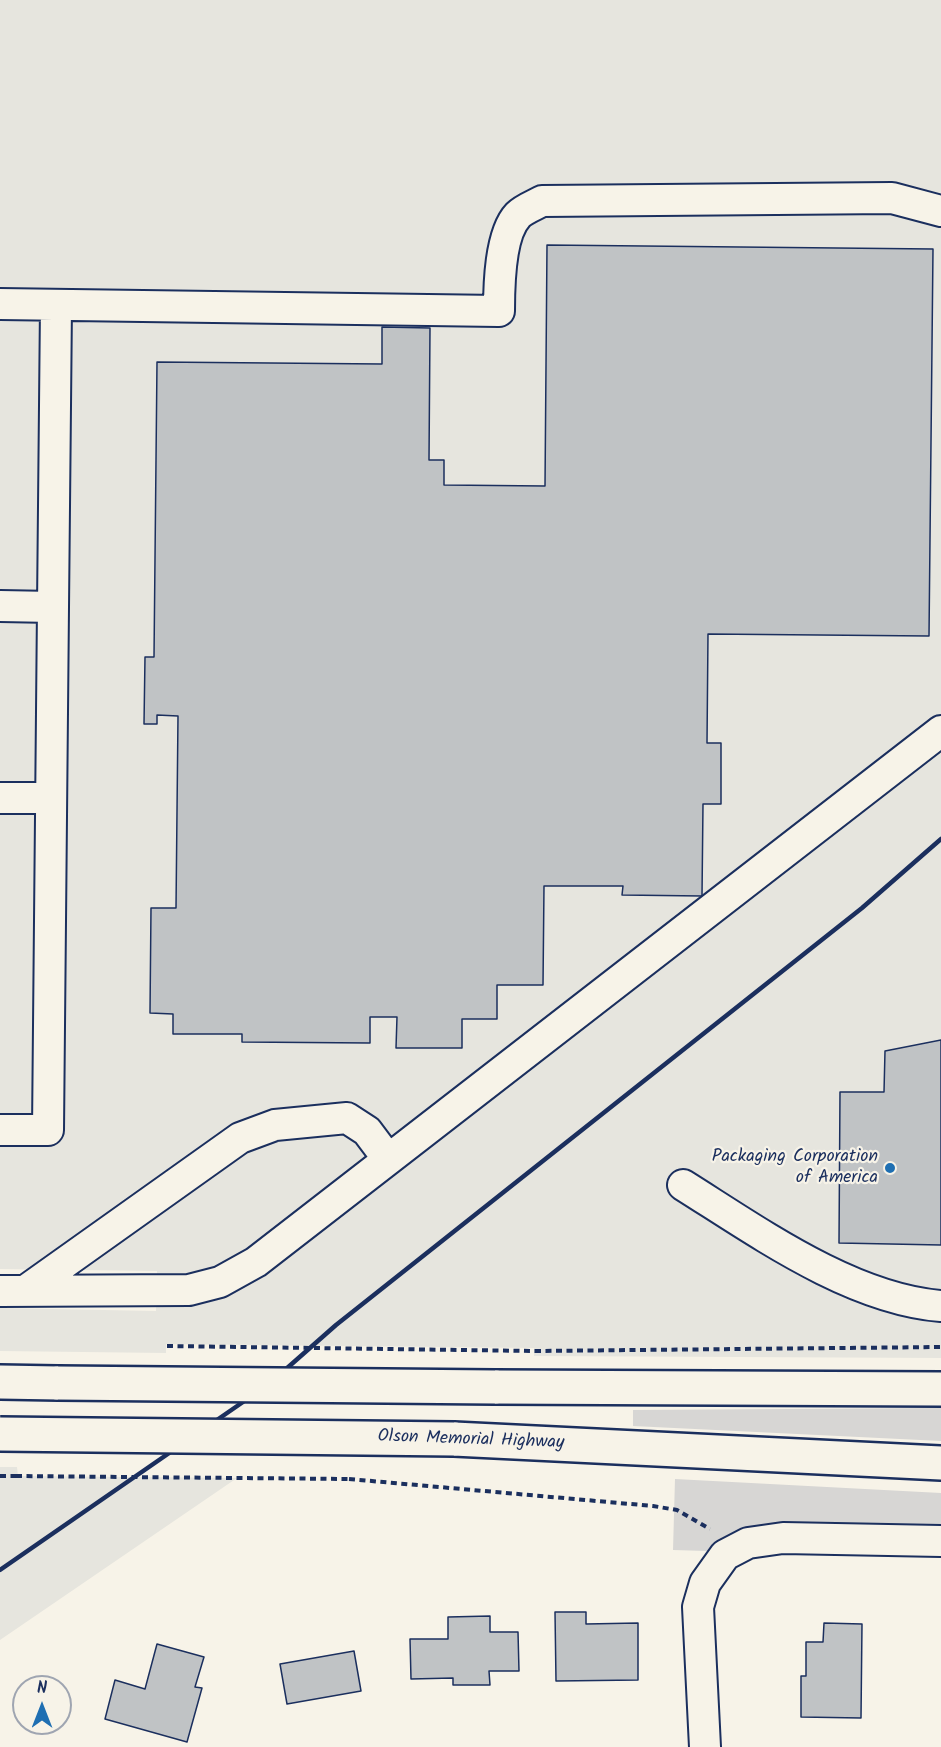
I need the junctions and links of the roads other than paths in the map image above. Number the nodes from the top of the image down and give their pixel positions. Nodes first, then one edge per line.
1 (941, 211) edge
2 (0, 304) edge
3 (56, 305) junction
4 (0, 606) edge
5 (53, 607) junction
6 (941, 731) edge
7 (0, 798) edge
8 (51, 798) junction
9 (0, 1130) edge
10 (388, 1159) junction
11 (683, 1185) dead end
12 (12, 1291) edge
13 (941, 1306) edge
14 (0, 1382) edge
15 (941, 1389) edge
16 (0, 1434) edge
17 (941, 1463) edge
18 (941, 1541) edge
19 (705, 1747) edge

1 - 3 street
2 - 3 street
3 - 5 street
4 - 5 street
5 - 8 street
6 - 10 street
7 - 8 street
8 - 9 street
10 - 12 street
10 - 12 street
11 - 13 street
14 - 15 main road, bridge
16 - 17 main road, Olson Memorial Highway, bridge
18 - 19 street

